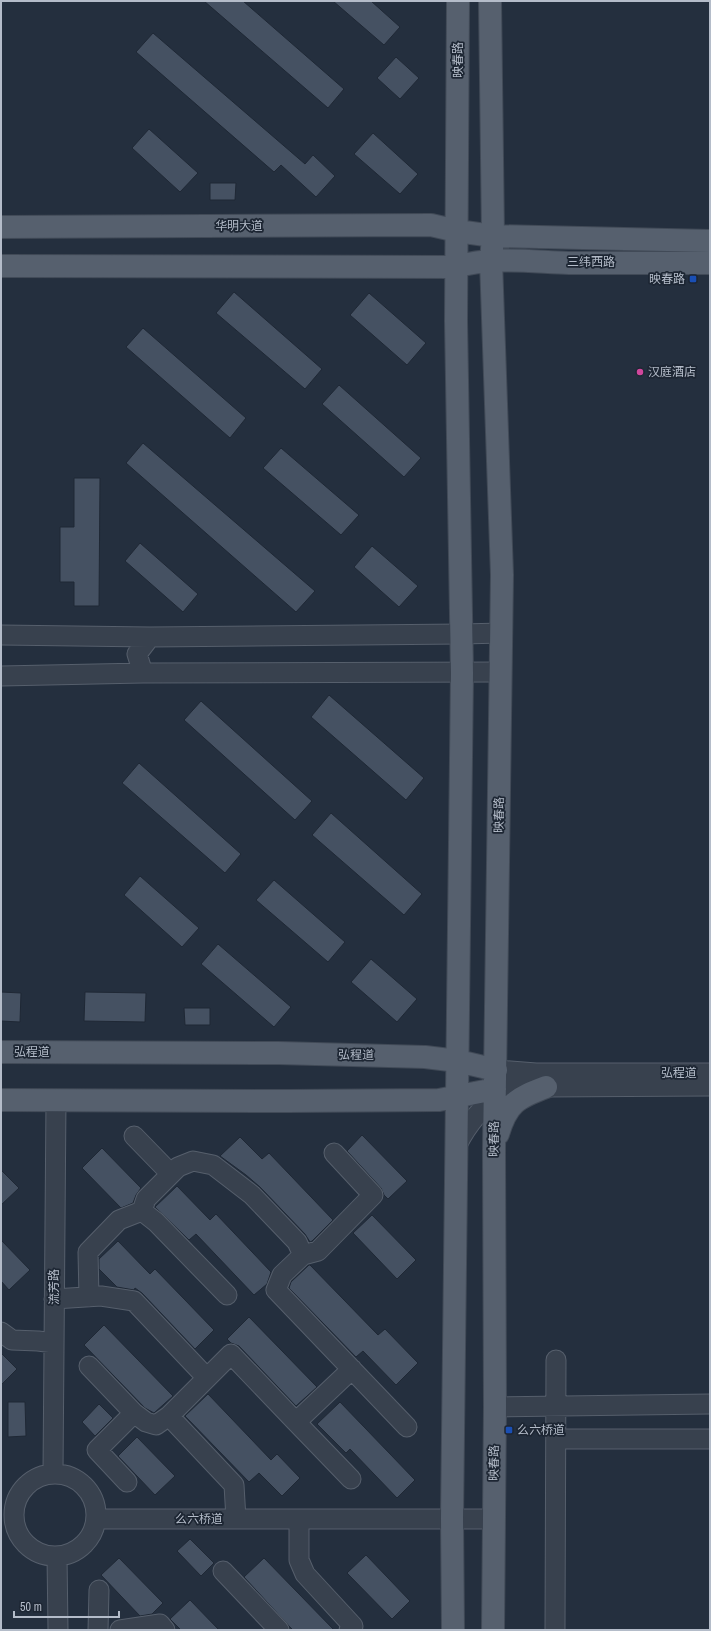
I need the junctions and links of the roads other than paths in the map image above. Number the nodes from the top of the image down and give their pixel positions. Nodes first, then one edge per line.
1 (458, 1) edge
2 (490, 1) edge
3 (1, 227) edge
4 (475, 233) junction
5 (710, 241) edge
6 (710, 262) edge
7 (473, 263) junction
8 (1, 266) edge
9 (502, 633) junction
10 (462, 634) junction
11 (1, 635) edge
12 (150, 637) junction
13 (501, 672) junction
14 (143, 673) junction
15 (462, 673) junction
16 (1, 676) edge
17 (1, 1052) edge
18 (710, 1073) edge
19 (545, 1080) junction
20 (710, 1086) edge
21 (481, 1087) junction
22 (1, 1100) edge
23 (56, 1100) junction
24 (407, 1100) junction
25 (134, 1136) dead end
26 (457, 1145) junction
27 (494, 1150) junction
28 (334, 1153) dead end
29 (171, 1174) junction
30 (142, 1211) junction
31 (303, 1255) junction
32 (227, 1295) dead end
33 (89, 1297) junction
34 (54, 1299) junction
35 (1, 1332) edge
36 (54, 1343) junction
37 (556, 1360) dead end
38 (89, 1366) dead end
39 (352, 1369) junction
40 (207, 1378) junction
41 (710, 1404) edge
42 (495, 1406) junction
43 (556, 1407) junction
44 (134, 1413) junction
45 (169, 1416) junction
46 (296, 1422) junction
47 (407, 1427) dead end
48 (556, 1439) junction
49 (710, 1439) edge
50 (53, 1473) junction
51 (351, 1479) dead end
52 (127, 1482) dead end
53 (7, 1516) edge
54 (452, 1518) junction
55 (96, 1519) junction
56 (236, 1519) junction
57 (299, 1519) junction
58 (494, 1519) junction
59 (57, 1556) junction
60 (223, 1571) dead end
61 (99, 1590) dead end
62 (58, 1630) edge
63 (98, 1630) edge
64 (120, 1630) edge
65 (166, 1630) edge
66 (278, 1630) edge
67 (350, 1630) edge
68 (452, 1630) edge
69 (493, 1630) edge
70 (555, 1630) edge

1 - 4 main road, 映春路
2 - 4 main road, 映春路
3 - 4 main road, 华明大道
4 - 5 main road, 三纬西路
4 - 7 main road, 映春路
4 - 7 main road, 映春路
6 - 7 main road, 三纬西路
7 - 8 main road
7 - 9 main road, 映春路
7 - 10 main road, 映春路
9 - 10 street
9 - 13 main road, 映春路
10 - 12 street
10 - 15 main road, 映春路
11 - 12 street
12 - 14 street
13 - 15 street
13 - 21 main road, 映春路
14 - 15 street
14 - 16 street
15 - 21 main road, 映春路
17 - 21 main road, 弘程道
18 - 19 street, 弘程道
19 - 20 street, 弘程道
19 - 21 street, 弘程道
19 - 27 main road
21 - 24 main road, 弘程道
21 - 26 main road, 映春路
21 - 27 main road, 映春路
22 - 23 main road, 弘程道
23 - 24 main road, 弘程道
23 - 34 street, 流芳路
24 - 26 main road
25 - 29 street
26 - 54 main road, 映春路
27 - 42 main road, 映春路
28 - 31 street
29 - 30 street
29 - 31 street
30 - 32 street
30 - 33 street
31 - 39 street
33 - 34 street
33 - 40 street
34 - 36 street, 流芳路
35 - 36 street
36 - 50 street, 流芳路
37 - 43 street
38 - 44 street
39 - 46 street
39 - 47 street
40 - 45 street
40 - 46 street
41 - 43 street
42 - 43 street
42 - 58 main road, 映春路
43 - 48 street
44 - 45 street
44 - 52 street
45 - 56 street
46 - 51 street
48 - 49 street
48 - 70 street
50 - 53 street
50 - 55 street
53 - 59 street
54 - 57 street, 么六桥道
54 - 58 street, 么六桥道
54 - 68 main road, 映春路
55 - 56 street, 么六桥道
55 - 59 street
56 - 57 street, 么六桥道
57 - 67 street
58 - 69 main road, 映春路
59 - 62 street
60 - 66 street
61 - 63 street
64 - 65 street

